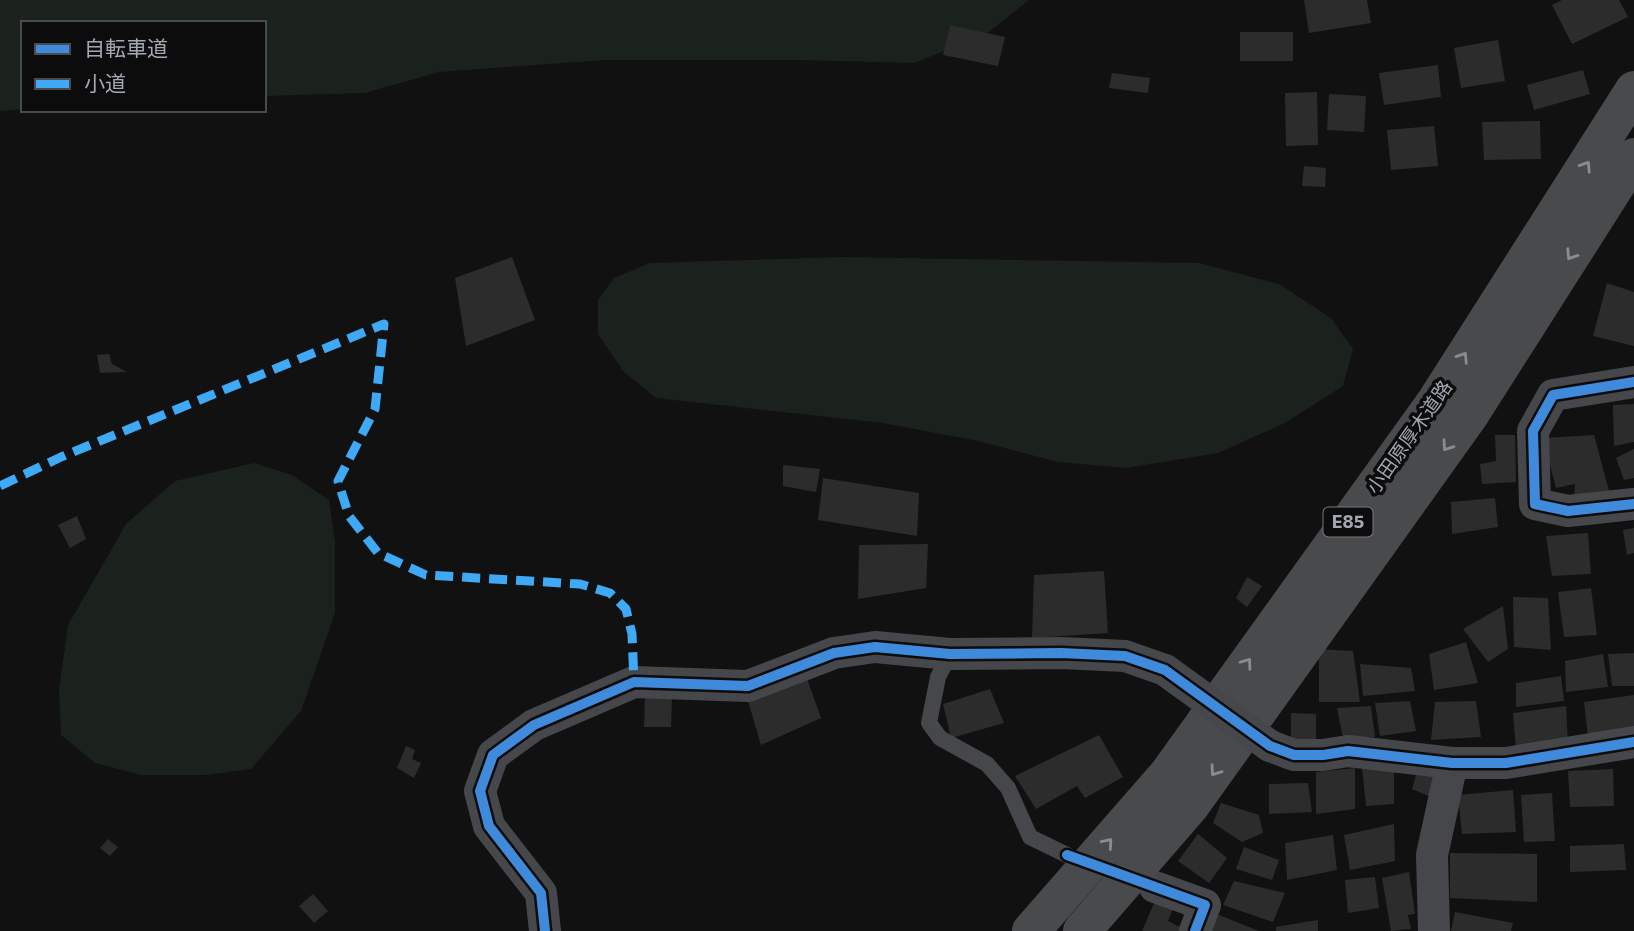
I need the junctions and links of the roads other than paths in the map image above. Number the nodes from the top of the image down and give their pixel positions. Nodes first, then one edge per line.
1 (1634, 90) edge
2 (1634, 157) edge
3 (1634, 382) edge
4 (1634, 504) edge
5 (950, 654) junction
6 (1634, 742) edge
7 (1451, 763) junction
8 (1067, 855) dead end
9 (1155, 887) dead end
10 (544, 931) edge
11 (1031, 931) edge
12 (1082, 931) edge
13 (1195, 931) edge
14 (1434, 931) edge

11 -> 1 highway, 小田原厚木道路 / E85
2 -> 12 highway, 小田原厚木道路 / E85
3 - 4 street
5 - 7 street, bridge
5 - 8 lane
5 - 10 street
6 - 7 street
7 - 14 street
9 - 13 street

